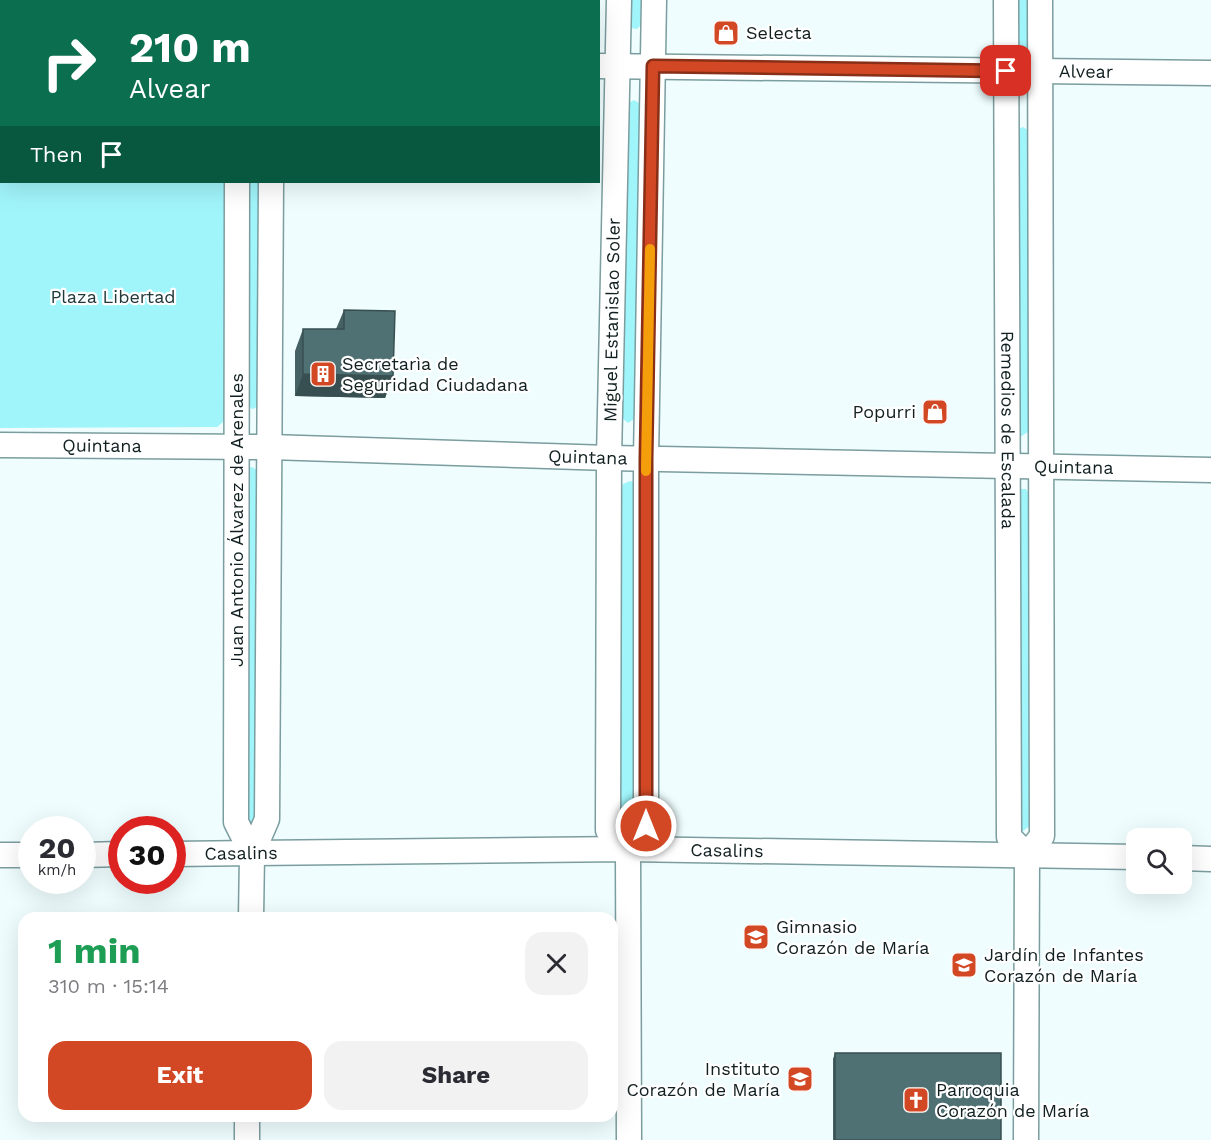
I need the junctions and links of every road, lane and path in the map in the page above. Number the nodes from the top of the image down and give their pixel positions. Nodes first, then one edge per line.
1 (619, 0) edge
2 (654, 0) edge
3 (1006, 0) edge
4 (1040, 0) edge
5 (608, 66) edge
6 (653, 66) junction
7 (1006, 71) junction
8 (1039, 72) junction
9 (1211, 74) edge
10 (237, 183) edge
11 (271, 183) edge
12 (0, 445) edge
13 (270, 447) junction
14 (237, 448) junction
15 (609, 458) junction
16 (646, 459) junction
17 (1007, 466) junction
18 (1043, 467) junction
19 (1211, 470) edge
20 (628, 849) junction
21 (186, 854) edge
22 (252, 854) junction
23 (0, 855) edge
24 (18, 855) edge
25 (1027, 855) junction
26 (1126, 857) edge
27 (1192, 858) edge
28 (1211, 859) edge
29 (251, 912) edge
30 (247, 1122) edge
31 (247, 1140) edge
32 (629, 1140) edge
33 (1026, 1140) edge

1 - 5 street, Miguel Estanislao Soler
2 - 6 street, Miguel Estanislao Soler
3 - 7 street, Remedios de Escalada
4 - 8 street, Remedios de Escalada
5 - 6 street, Alvear
5 - 15 street, Miguel Estanislao Soler
6 - 7 street, Alvear
6 - 16 street, Miguel Estanislao Soler
7 - 8 street, Alvear
7 - 17 street, Remedios de Escalada
8 - 9 street, Alvear
8 - 18 street, Remedios de Escalada
10 - 14 street, Juan Antonio Álvarez de Arenales
11 - 13 street, Juan Antonio Álvarez de Arenales
12 - 14 street, Quintana
13 - 14 street, Quintana
13 - 15 street, Quintana
13 - 22 street, Juan Antonio Álvarez de Arenales
14 - 22 street, Juan Antonio Álvarez de Arenales
15 - 16 street, Quintana
15 - 20 street, Miguel Estanislao Soler
16 - 17 street, Quintana
16 - 20 street, Miguel Estanislao Soler
17 - 18 street, Quintana
17 - 25 street, Remedios de Escalada
18 - 19 street, Quintana
18 - 25 street, Remedios de Escalada
20 - 22 street, Casalins
20 - 25 street, Casalins
20 - 32 street
21 - 22 street, Casalins
22 - 29 street, Juan Antonio Álvarez de Arenales
23 - 24 street
25 - 26 street, Casalins
25 - 33 street
27 - 28 street
30 - 31 street

